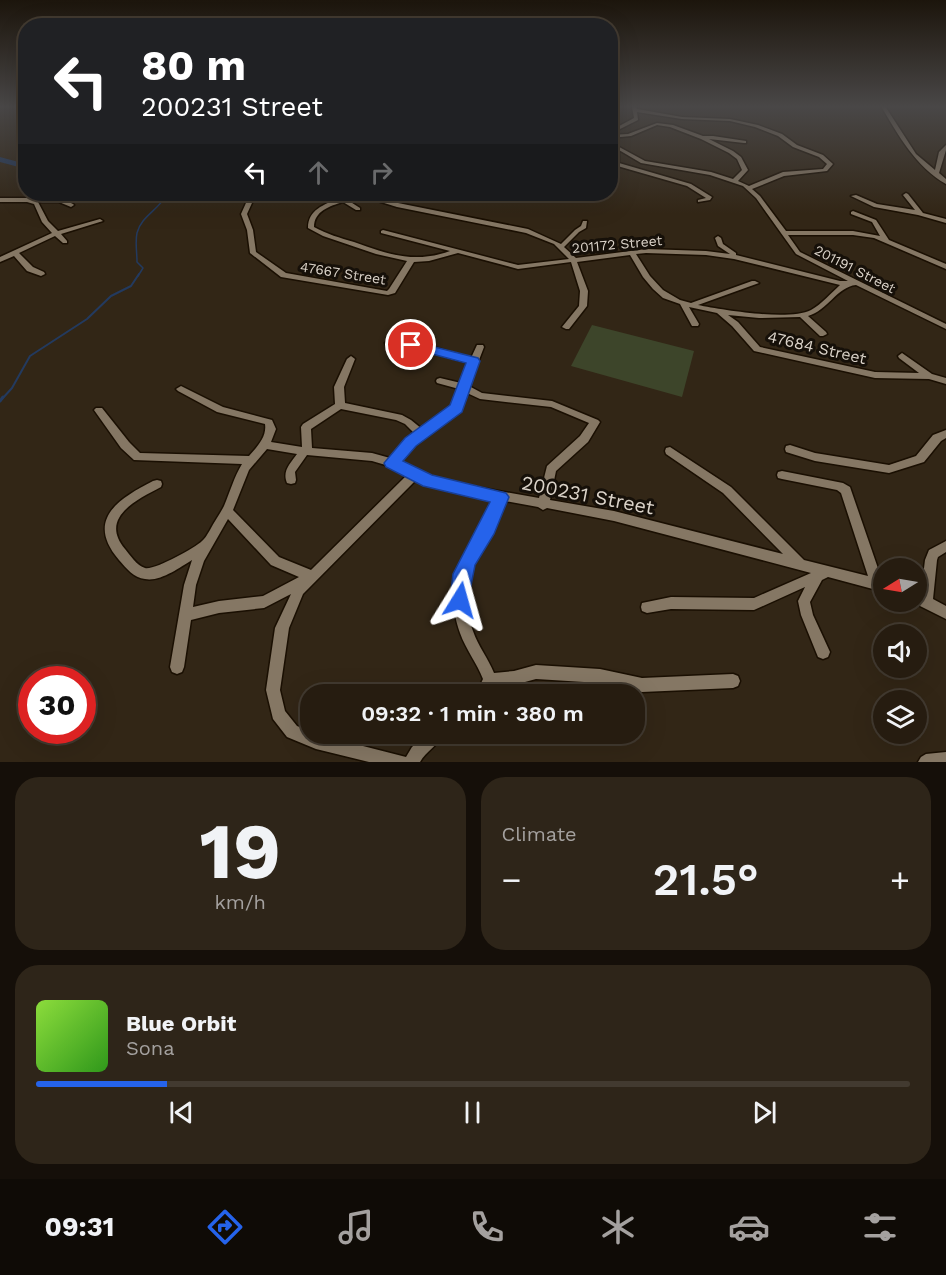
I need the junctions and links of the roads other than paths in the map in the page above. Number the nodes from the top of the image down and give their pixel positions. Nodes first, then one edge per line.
1 (710, 142) edge
2 (788, 142) edge
3 (906, 142) edge
4 (618, 146) edge
5 (946, 147) edge
6 (618, 165) edge
7 (942, 178) edge
8 (735, 181) junction
9 (749, 188) junction
10 (906, 195) dead end
11 (854, 196) dead end
12 (0, 200) edge
13 (18, 200) edge
14 (31, 201) edge
15 (62, 201) edge
16 (250, 201) edge
17 (340, 201) edge
18 (344, 201) edge
19 (395, 201) edge
20 (700, 201) dead end
21 (71, 205) dead end
22 (358, 210) dead end
23 (853, 213) dead end
24 (920, 213) junction
25 (100, 221) dead end
26 (585, 222) dead end
27 (946, 222) edge
28 (383, 232) dead end
29 (57, 233) junction
30 (785, 233) junction
31 (718, 238) dead end
32 (886, 240) junction
33 (65, 242) dead end
34 (561, 247) junction
35 (458, 251) junction
36 (632, 253) junction
37 (16, 254) junction
38 (573, 259) junction
39 (0, 260) edge
40 (411, 261) junction
41 (750, 261) junction
42 (946, 267) edge
43 (41, 274) dead end
44 (755, 283) dead end
45 (850, 283) junction
46 (686, 304) junction
47 (715, 309) junction
48 (801, 314) junction
49 (694, 324) dead end
50 (566, 327) dead end
51 (946, 327) edge
52 (823, 334) dead end
53 (389, 343) dead end
54 (480, 347) dead end
55 (902, 356) dead end
56 (351, 359) dead end
57 (473, 361) junction
58 (929, 376) junction
59 (440, 381) dead end
60 (946, 381) edge
61 (464, 387) junction
62 (181, 389) dead end
63 (340, 405) junction
64 (99, 410) dead end
65 (421, 434) junction
66 (946, 434) edge
67 (266, 445) junction
68 (790, 449) dead end
69 (305, 451) junction
70 (670, 451) dead end
71 (251, 460) junction
72 (392, 463) junction
73 (414, 475) junction
74 (782, 476) dead end
75 (291, 480) dead end
76 (157, 484) dead end
77 (501, 497) junction
78 (543, 505) junction
79 (227, 511) junction
80 (204, 546) junction
81 (946, 546) edge
82 (800, 564) junction
83 (873, 565) edge
84 (823, 573) junction
85 (927, 576) edge
86 (309, 578) junction
87 (873, 584) edge
88 (927, 602) edge
89 (647, 607) dead end
90 (946, 613) edge
91 (187, 615) junction
92 (823, 652) dead end
93 (177, 667) dead end
94 (490, 680) junction
95 (733, 681) dead end
96 (488, 684) edge
97 (425, 744) edge
98 (946, 760) edge
99 (400, 762) edge
100 (411, 762) edge
101 (926, 762) edge

1 - 8 street
2 - 9 street
3 - 7 street
4 - 8 street, 201191 Street
5 - 7 street
6 - 20 street
8 - 9 street, 201191 Street
9 - 30 street, 201191 Street
10 - 24 street
11 - 24 street
12 - 13 street
14 - 29 street
15 - 21 street
16 - 40 street, 47667 Street
17 - 40 street
18 - 22 street
19 - 34 street
23 - 32 street
24 - 27 street
25 - 29 street
26 - 34 street
28 - 35 street, 201172 Street
29 - 33 street
29 - 37 street
30 - 32 street
30 - 45 street, 201191 Street
31 - 41 street
32 - 42 street
34 - 38 street
35 - 38 street, 201172 Street
35 - 40 street
36 - 38 street, 201172 Street
36 - 41 street, 201172 Street
36 - 46 street
37 - 39 street
37 - 43 street
38 - 50 street
41 - 45 street, 201172 Street
44 - 46 street
45 - 48 street
45 - 51 street, 201191 Street
46 - 47 street
46 - 49 street
47 - 48 street
47 - 58 street, 47684 Street
48 - 52 street
53 - 57 street
54 - 57 street
55 - 58 street
56 - 63 street
57 - 61 street
58 - 60 street
59 - 61 street
61 - 65 street
61 - 78 street
62 - 67 street
63 - 65 street
63 - 69 street
64 - 71 street
65 - 72 street
66 - 68 street
67 - 69 street, 200231 Street
67 - 71 street
69 - 72 street, 200231 Street
69 - 75 street
70 - 82 street
71 - 79 street
72 - 73 street, 200231 Street
73 - 77 street, 200231 Street
73 - 86 street
74 - 83 street
76 - 80 street
77 - 78 street, 200231 Street
77 - 94 street
78 - 82 street, 200231 Street
79 - 80 street
79 - 86 street
80 - 91 street
81 - 85 street
82 - 84 street, 200231 Street
84 - 87 street, 200231 Street
84 - 89 street
84 - 92 street
86 - 91 street
86 - 99 street
88 - 90 street
91 - 93 street
94 - 95 street
94 - 96 street
97 - 100 street
98 - 101 street

